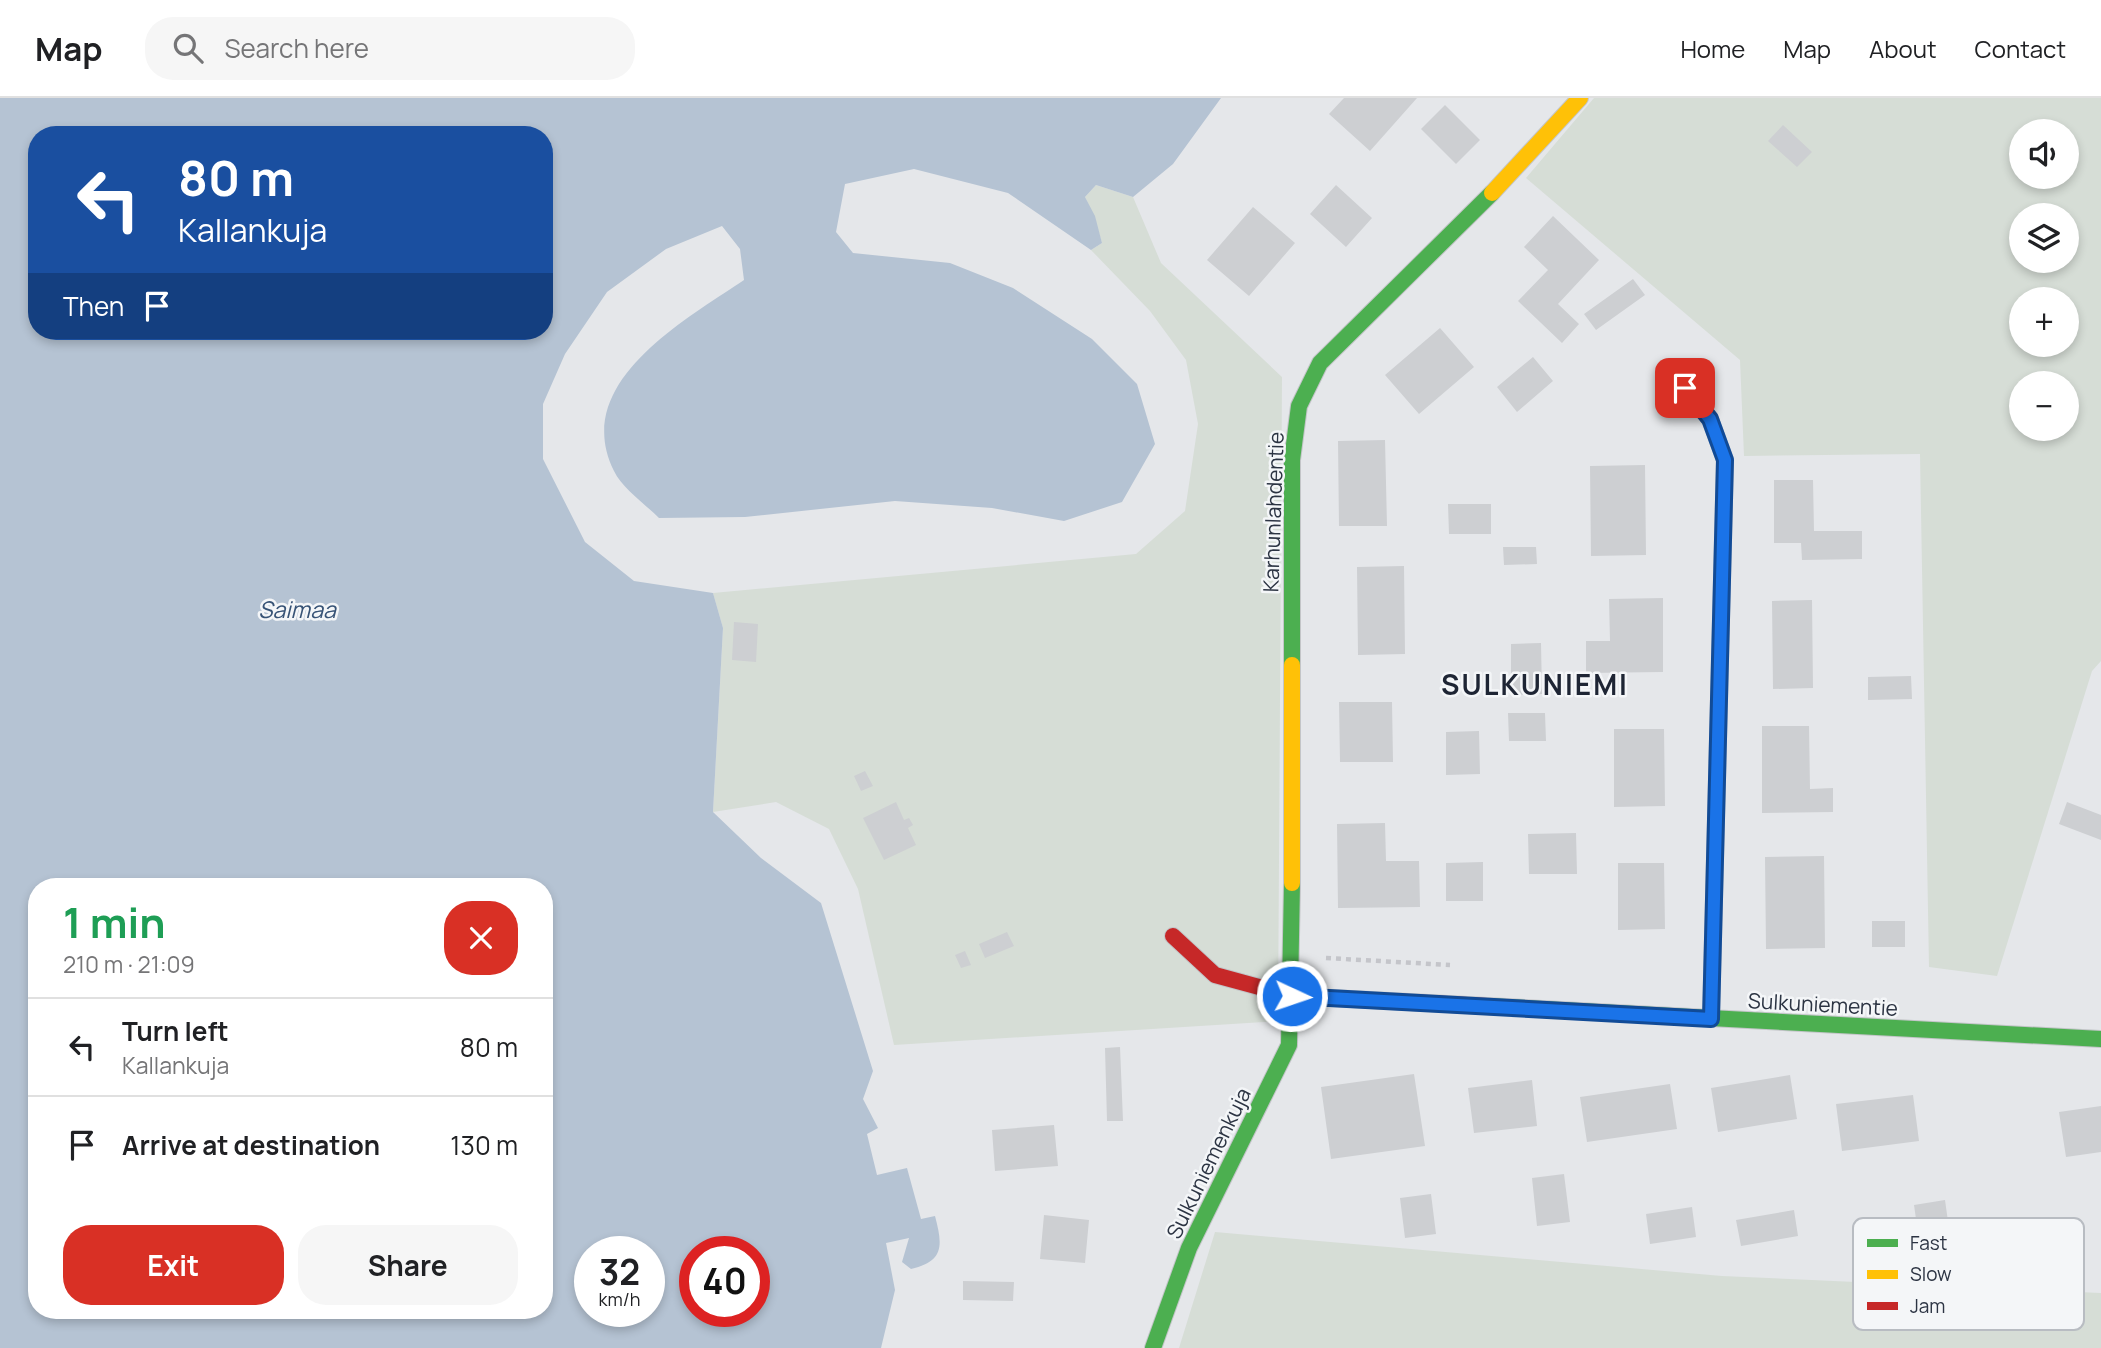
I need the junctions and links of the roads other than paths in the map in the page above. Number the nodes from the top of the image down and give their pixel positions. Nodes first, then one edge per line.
1 (1580, 98) edge
2 (1685, 388) dead end
3 (1173, 936) dead end
4 (1292, 996) junction
5 (1711, 1019) junction
6 (2101, 1039) edge
7 (1153, 1348) edge

1 - 4 street, Karhunlahdentie
2 - 5 street
3 - 4 street, Sulkuniementie
4 - 5 street, Sulkuniementie
4 - 7 street, Sulkuniemenkuja
5 - 6 street, Sulkuniementie

